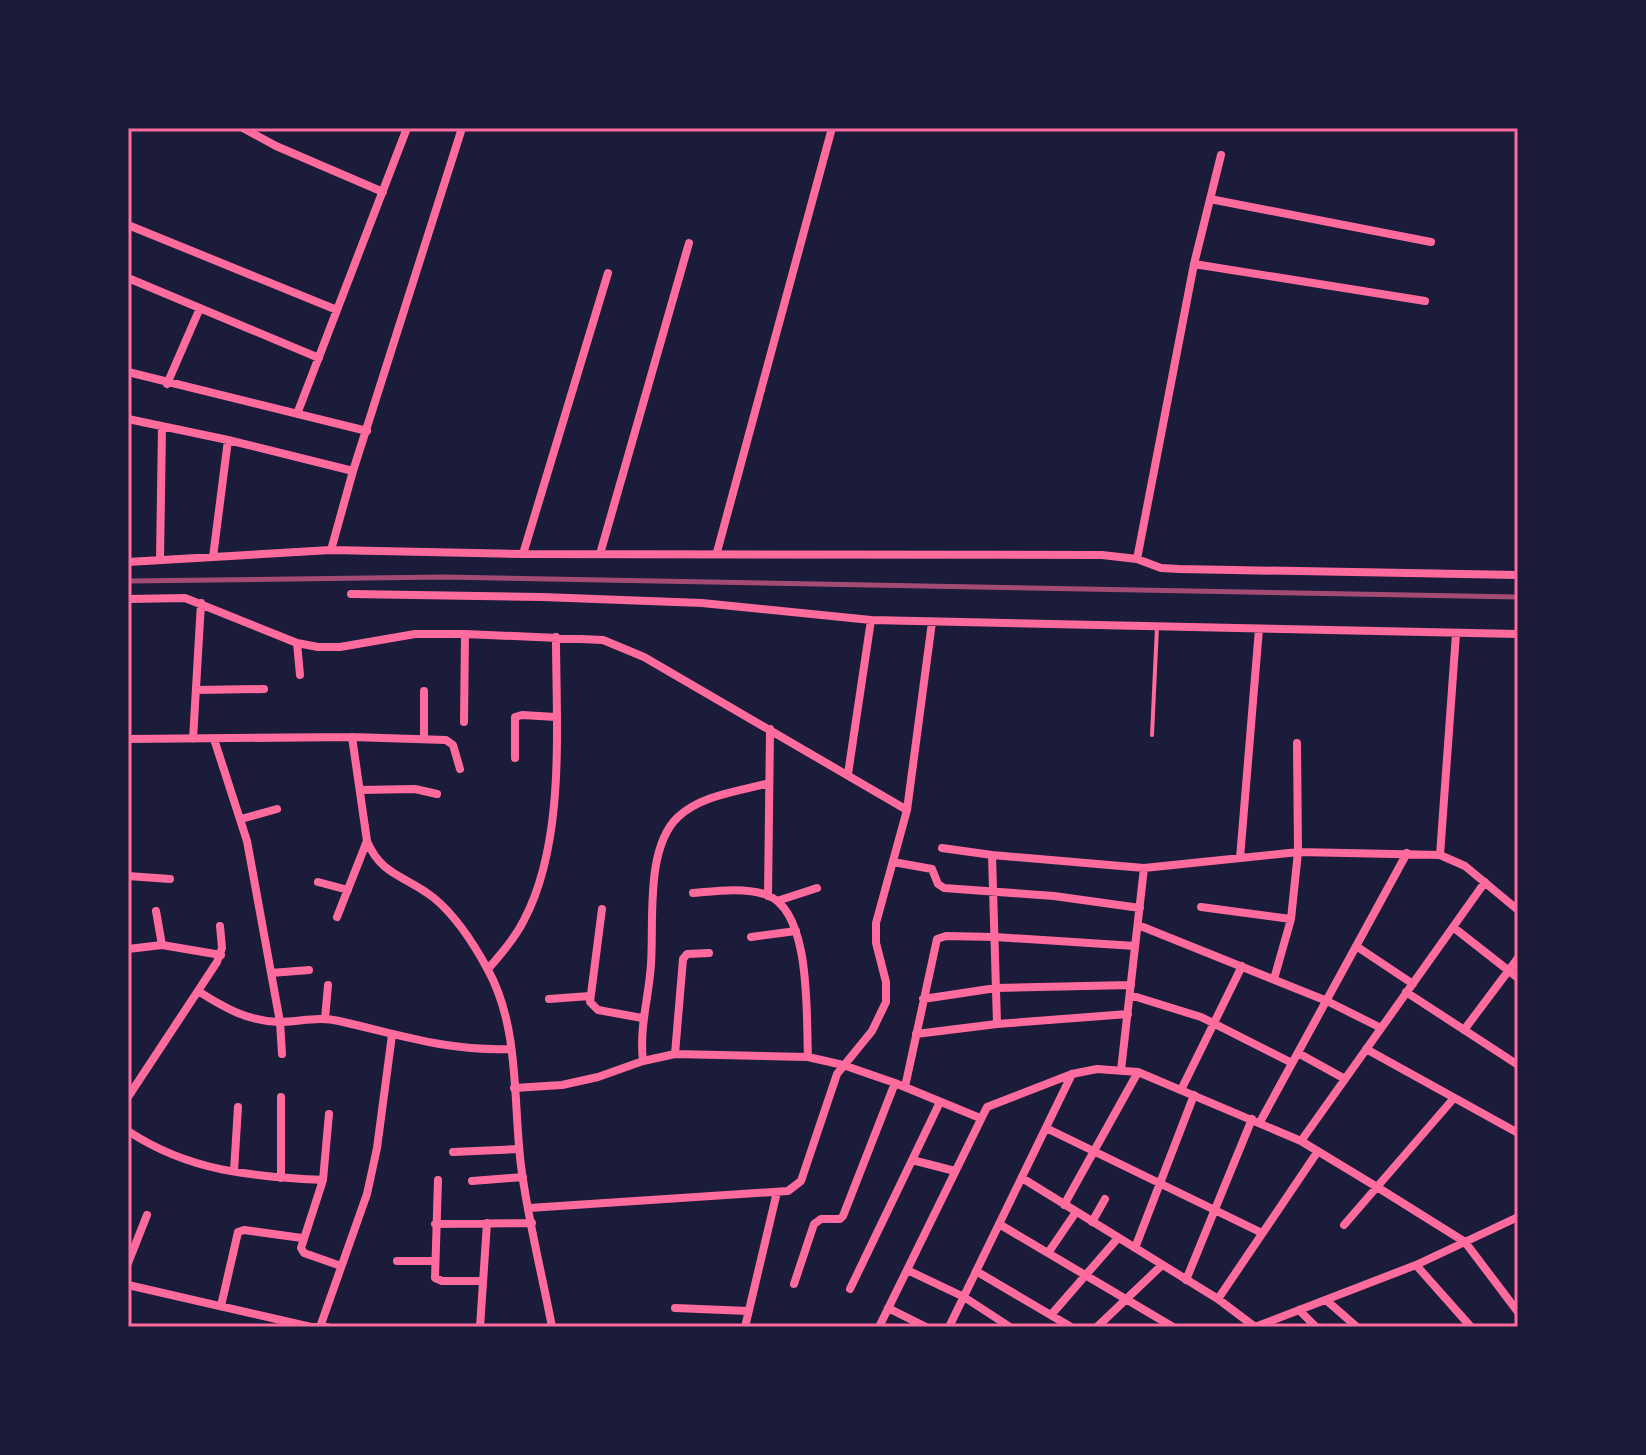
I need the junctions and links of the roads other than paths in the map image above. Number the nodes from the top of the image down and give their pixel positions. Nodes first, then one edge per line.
1 (243, 128) edge
2 (407, 128) edge
3 (462, 128) edge
4 (832, 128) edge
5 (1221, 155) dead end
6 (383, 192) junction
7 (1210, 199) junction
8 (128, 225) edge
9 (1431, 242) dead end
10 (689, 243) dead end
11 (1194, 264) junction
12 (608, 273) dead end
13 (128, 278) edge
14 (1425, 301) dead end
15 (200, 308) junction
16 (337, 310) junction
17 (319, 358) junction
18 (128, 372) edge
19 (167, 384) junction
20 (297, 414) junction
21 (128, 419) edge
22 (162, 426) junction
23 (367, 431) junction
24 (228, 440) junction
25 (353, 471) junction
26 (331, 550) junction
27 (717, 552) junction
28 (523, 554) junction
29 (600, 554) junction
30 (213, 557) junction
31 (1137, 559) junction
32 (160, 560) junction
33 (128, 562) edge
34 (1518, 575) edge
35 (351, 594) dead end
36 (128, 599) edge
37 (201, 603) junction
38 (871, 620) junction
39 (932, 622) junction
40 (1157, 627) junction
41 (1259, 629) junction
42 (465, 634) junction
43 (1456, 634) junction
44 (1518, 634) edge
45 (556, 637) junction
46 (297, 643) junction
47 (300, 675) dead end
48 (264, 689) dead end
49 (196, 690) junction
50 (424, 691) dead end
51 (556, 717) junction
52 (464, 722) dead end
53 (770, 729) junction
54 (1152, 735) dead end
55 (352, 737) junction
56 (128, 739) edge
57 (193, 739) junction
58 (214, 739) junction
59 (424, 739) junction
60 (1297, 743) dead end
61 (515, 758) dead end
62 (460, 769) dead end
63 (848, 774) junction
64 (769, 783) junction
65 (360, 790) junction
66 (437, 794) dead end
67 (277, 809) dead end
68 (907, 810) junction
69 (241, 819) junction
70 (367, 841) junction
71 (942, 848) dead end
72 (1298, 852) junction
73 (1407, 853) junction
74 (992, 855) junction
75 (1440, 855) junction
76 (1240, 858) junction
77 (893, 862) junction
78 (1144, 868) junction
79 (128, 876) edge
80 (170, 879) dead end
81 (318, 882) dead end
82 (1485, 882) junction
83 (817, 888) dead end
84 (348, 890) junction
85 (993, 891) junction
86 (693, 893) dead end
87 (768, 896) junction
88 (777, 901) junction
89 (1201, 907) dead end
90 (1140, 908) junction
91 (602, 909) dead end
92 (1518, 910) edge
93 (156, 911) dead end
94 (337, 917) dead end
95 (1291, 919) junction
96 (1138, 925) junction
97 (220, 926) dead end
98 (1453, 927) junction
99 (796, 931) junction
100 (751, 937) dead end
101 (995, 937) junction
102 (162, 945) junction
103 (1135, 946) junction
104 (1356, 946) junction
105 (128, 949) edge
106 (709, 953) dead end
107 (221, 955) junction
108 (1518, 958) edge
109 (1242, 966) junction
110 (488, 969) junction
111 (309, 970) dead end
112 (1508, 971) junction
113 (271, 973) junction
114 (1518, 978) edge
115 (1274, 979) junction
116 (1413, 984) junction
117 (328, 985) dead end
118 (1131, 985) junction
119 (996, 988) junction
120 (198, 991) junction
121 (1406, 992) junction
122 (1130, 995) junction
123 (590, 996) junction
124 (549, 999) dead end
125 (923, 999) junction
126 (1327, 1001) junction
127 (1128, 1014) junction
128 (642, 1018) junction
129 (325, 1019) junction
130 (280, 1022) junction
131 (997, 1024) junction
132 (1214, 1024) junction
133 (1381, 1028) junction
134 (1464, 1030) junction
135 (916, 1034) junction
136 (392, 1035) junction
137 (510, 1049) junction
138 (1366, 1049) junction
139 (1298, 1053) junction
140 (282, 1054) dead end
141 (675, 1054) junction
142 (808, 1057) junction
143 (643, 1061) junction
144 (1292, 1063) junction
145 (843, 1065) junction
146 (1518, 1065) edge
147 (1121, 1070) junction
148 (1138, 1072) junction
149 (1072, 1074) junction
150 (1345, 1079) junction
151 (895, 1083) junction
152 (905, 1087) junction
153 (514, 1088) junction
154 (1181, 1090) junction
155 (1194, 1095) junction
156 (128, 1097) edge
157 (281, 1097) dead end
158 (1454, 1098) junction
159 (940, 1102) junction
160 (238, 1107) dead end
161 (329, 1114) dead end
162 (980, 1118) junction
163 (1256, 1120) junction
164 (1046, 1128) junction
165 (128, 1131) edge
166 (1518, 1133) edge
167 (1301, 1141) junction
168 (519, 1149) junction
169 (1094, 1151) junction
170 (1318, 1151) junction
171 (453, 1152) dead end
172 (912, 1160) junction
173 (234, 1171) junction
174 (955, 1171) junction
175 (523, 1177) junction
176 (281, 1178) junction
177 (1022, 1178) junction
178 (323, 1180) junction
179 (438, 1180) dead end
180 (472, 1181) dead end
181 (1160, 1183) junction
182 (1377, 1187) junction
183 (777, 1192) junction
184 (1105, 1199) dead end
185 (1064, 1205) junction
186 (529, 1208) junction
187 (1214, 1209) junction
188 (1076, 1212) junction
189 (147, 1215) dead end
190 (1518, 1217) edge
191 (1092, 1222) junction
192 (487, 1223) junction
193 (532, 1223) junction
194 (435, 1224) junction
195 (999, 1224) junction
196 (1344, 1225) dead end
197 (1262, 1233) junction
198 (302, 1238) junction
199 (1118, 1238) junction
200 (1465, 1242) junction
201 (1135, 1248) junction
202 (1048, 1253) junction
203 (397, 1261) dead end
204 (434, 1261) junction
205 (128, 1263) edge
206 (1162, 1265) junction
207 (1416, 1265) junction
208 (341, 1266) junction
209 (907, 1270) junction
210 (976, 1271) junction
211 (1086, 1275) junction
212 (1186, 1280) junction
213 (483, 1281) junction
214 (794, 1284) dead end
215 (128, 1285) edge
216 (850, 1289) dead end
217 (964, 1297) junction
218 (1218, 1299) junction
219 (1127, 1300) junction
220 (1326, 1300) junction
221 (221, 1306) junction
222 (675, 1308) dead end
223 (888, 1308) junction
224 (1299, 1310) junction
225 (748, 1311) junction
226 (1518, 1312) edge
227 (1051, 1315) junction
228 (1008, 1326) edge
229 (311, 1327) edge
230 (320, 1327) edge
231 (327, 1327) edge
232 (480, 1327) edge
233 (552, 1327) edge
234 (745, 1327) edge
235 (879, 1327) edge
236 (926, 1327) edge
237 (949, 1327) edge
238 (1071, 1327) edge
239 (1097, 1327) edge
240 (1173, 1327) edge
241 (1255, 1327) edge
242 (1316, 1327) edge
243 (1357, 1327) edge
244 (1471, 1327) edge

1 - 6 street
2 - 6 street
3 - 23 street
4 - 27 street
5 - 7 street
6 - 16 street
7 - 9 street
7 - 11 street
8 - 16 street
10 - 29 street
11 - 14 street
11 - 31 street
12 - 28 street
13 - 15 street
15 - 17 street
15 - 19 street
16 - 17 street
17 - 20 street
18 - 19 street
19 - 20 street
20 - 23 street
21 - 22 street
22 - 24 street
22 - 32 street
23 - 25 street
24 - 25 street
24 - 30 street
25 - 26 street
26 - 28 street
26 - 30 street
27 - 29 street
27 - 31 street
28 - 29 street
30 - 32 street
31 - 34 street
32 - 33 street
35 - 38 street
36 - 37 street
37 - 46 street
37 - 49 street
38 - 39 street
38 - 63 street
39 - 40 street
39 - 68 street
40 - 41 street
40 - 54 lane
41 - 43 street
41 - 76 street
42 - 45 street
42 - 46 street
42 - 52 street
43 - 44 street
43 - 75 street
45 - 51 street
45 - 53 street
46 - 47 street
48 - 49 street
49 - 57 street
50 - 59 street
51 - 61 street
51 - 110 street
53 - 63 street
53 - 64 street
55 - 58 street
55 - 59 street
55 - 65 street
56 - 57 street
57 - 58 street
58 - 69 street
59 - 62 street
60 - 72 street
63 - 68 street
64 - 87 street
64 - 128 street
65 - 66 street
65 - 70 street
67 - 69 street
68 - 77 street
69 - 113 street
70 - 84 street
70 - 110 street
71 - 74 street
72 - 73 street
72 - 76 street
72 - 95 street
73 - 75 street
73 - 104 street
74 - 78 street
74 - 85 street
75 - 82 street
76 - 78 street
77 - 85 street
77 - 145 street
78 - 90 street
79 - 80 street
81 - 84 street
82 - 92 street
82 - 98 street
83 - 88 street
84 - 94 street
85 - 90 street
85 - 101 street
86 - 87 street
87 - 88 street
88 - 99 street
89 - 95 street
90 - 96 street
91 - 123 street
93 - 102 street
95 - 115 street
96 - 103 street
96 - 109 street
97 - 107 street
98 - 112 street
98 - 116 street
99 - 100 street
99 - 142 street
101 - 103 street
101 - 119 street
101 - 125 street
102 - 105 street
102 - 107 street
103 - 118 street
104 - 116 street
104 - 126 street
106 - 141 street
107 - 120 street
108 - 112 street
109 - 115 street
109 - 132 street
110 - 137 street
111 - 113 street
112 - 114 street
112 - 134 street
113 - 130 street
115 - 126 street
116 - 121 street
117 - 129 street
118 - 119 street
118 - 122 street
119 - 125 street
119 - 131 street
120 - 130 street
120 - 156 street
121 - 133 street
121 - 134 street
122 - 127 street
122 - 132 street
123 - 124 street
123 - 128 street
125 - 135 street
126 - 133 street
126 - 139 street
127 - 131 street
127 - 147 street
128 - 143 street
129 - 130 street
129 - 136 street
130 - 140 street
131 - 135 street
132 - 144 street
132 - 154 street
133 - 138 street
134 - 146 street
135 - 152 street
136 - 137 street
136 - 208 street
137 - 153 street
138 - 150 street
138 - 158 street
139 - 144 street
139 - 150 street
141 - 142 street
141 - 143 street
142 - 145 street
143 - 153 street
144 - 163 street
145 - 151 street
145 - 183 street
147 - 148 street
147 - 149 street
148 - 154 street
148 - 169 street
149 - 162 street
149 - 164 street
150 - 167 street
151 - 152 street
151 - 214 street
152 - 159 street
153 - 168 street
154 - 155 street
155 - 163 street
155 - 181 street
157 - 176 street
158 - 166 street
158 - 182 street
159 - 162 street
159 - 172 street
160 - 173 street
161 - 178 street
162 - 174 street
163 - 167 street
163 - 187 street
164 - 169 street
164 - 177 street
165 - 173 street
167 - 170 street
168 - 171 street
168 - 175 street
169 - 181 street
169 - 185 street
170 - 182 street
170 - 197 street
172 - 174 street
172 - 216 street
173 - 176 street
174 - 209 street
175 - 180 street
175 - 186 street
176 - 178 street
177 - 185 street
177 - 195 street
178 - 198 street
179 - 194 street
181 - 187 street
181 - 201 street
182 - 196 street
182 - 200 street
183 - 186 street
183 - 225 street
184 - 191 street
185 - 188 street
186 - 193 street
187 - 197 street
187 - 212 street
188 - 191 street
188 - 202 street
189 - 205 street
190 - 200 street
191 - 199 street
192 - 193 street
192 - 194 street
192 - 213 street
193 - 233 street
194 - 204 street
195 - 202 street
195 - 210 street
197 - 218 street
198 - 208 street
198 - 221 street
199 - 201 street
199 - 211 street
200 - 207 street
200 - 226 street
201 - 206 street
202 - 211 street
203 - 204 street
204 - 213 street
206 - 212 street
206 - 219 street
207 - 220 street
207 - 244 street
208 - 230 street
209 - 217 street
209 - 223 street
210 - 217 street
210 - 227 street
211 - 219 street
211 - 227 street
212 - 218 street
213 - 232 street
215 - 221 street
217 - 228 street
217 - 237 street
218 - 241 street
219 - 239 street
219 - 240 street
220 - 224 street
220 - 243 street
221 - 229 street
222 - 225 street
223 - 235 street
223 - 236 street
224 - 241 street
224 - 242 street
225 - 234 street
227 - 238 street
229 - 230 street
230 - 231 street

